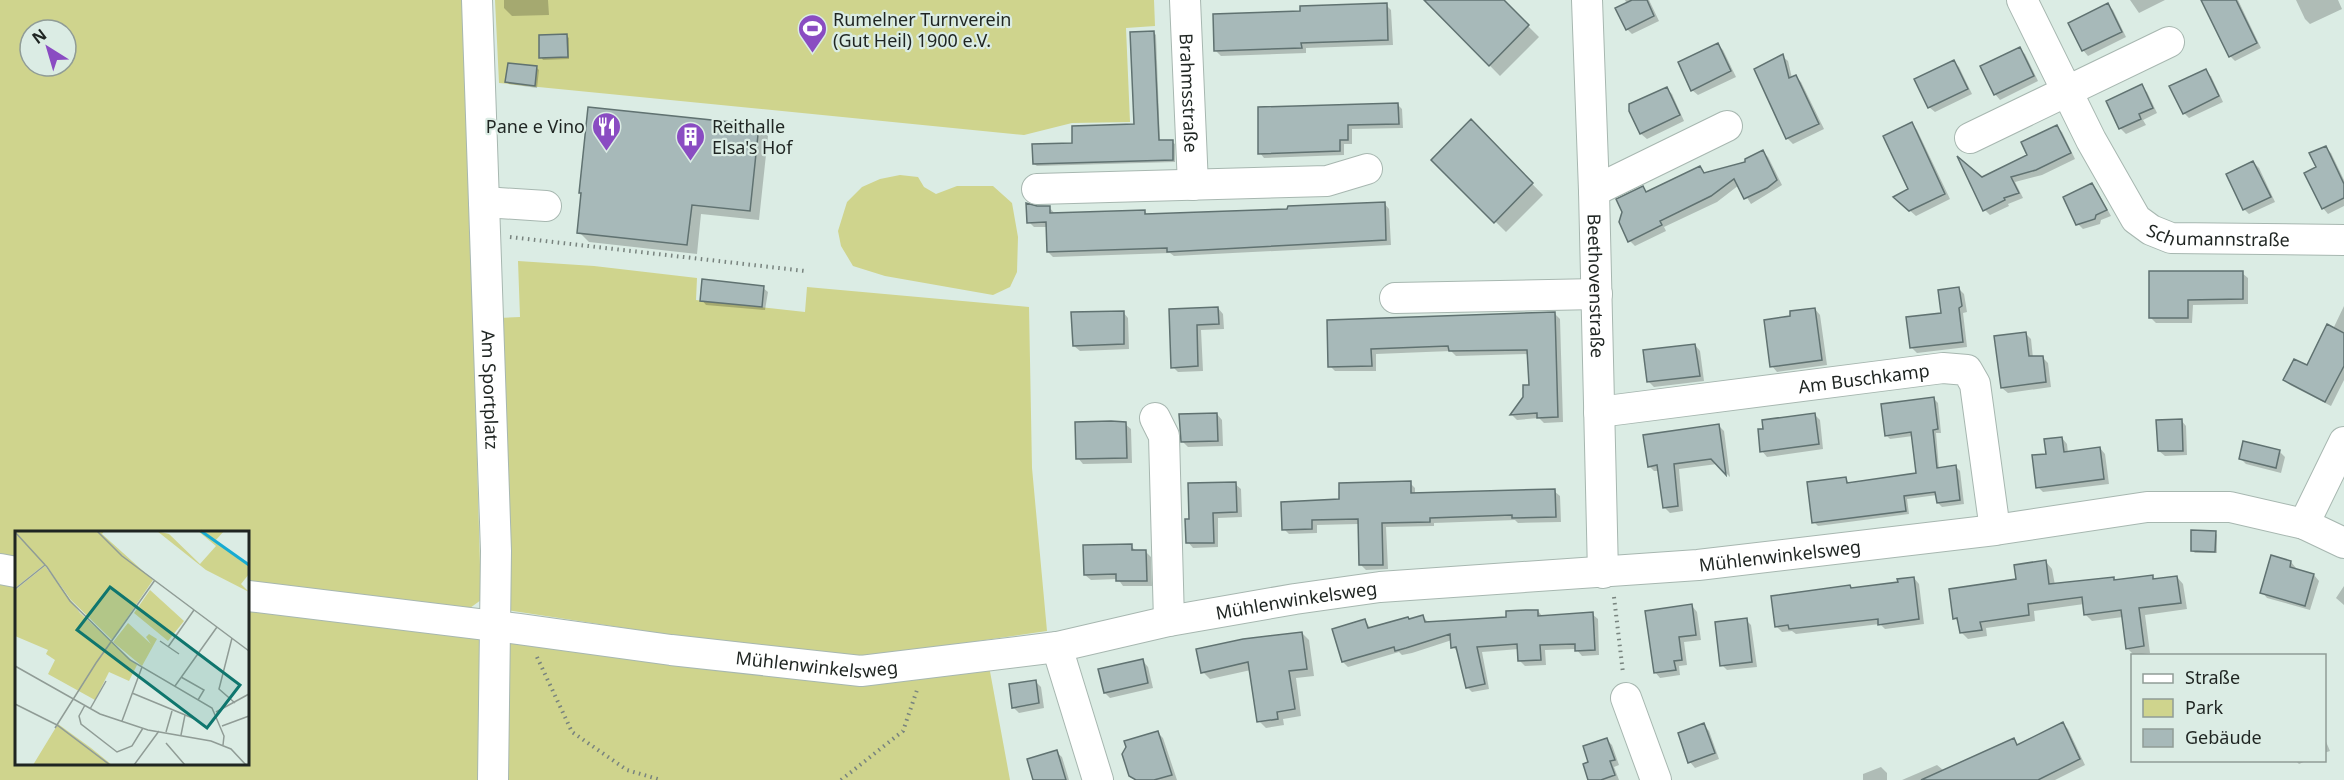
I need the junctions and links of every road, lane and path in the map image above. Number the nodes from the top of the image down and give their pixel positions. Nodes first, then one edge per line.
1 (477, 0) edge
2 (1185, 0) edge
3 (1587, 0) edge
4 (2022, 0) edge
5 (2169, 42) dead end
6 (2066, 91) junction
7 (1727, 126) dead end
8 (1970, 138) dead end
9 (1366, 169) dead end
10 (1193, 185) junction
11 (1036, 189) dead end
12 (1594, 191) junction
13 (484, 202) junction
14 (546, 206) dead end
15 (485, 234) junction
16 (2344, 240) edge
17 (805, 271) dead end
18 (1597, 294) junction
19 (1395, 298) dead end
20 (1599, 412) junction
21 (1155, 418) dead end
22 (2344, 442) edge
23 (2304, 524) junction
24 (1995, 530) junction
25 (2344, 543) edge
26 (0, 569) edge
27 (15, 572) edge
28 (1607, 572) junction
29 (249, 596) edge
30 (1169, 621) junction
31 (506, 627) junction
32 (1057, 647) junction
33 (935, 661) junction
34 (1626, 698) joint
35 (493, 780) edge
36 (661, 780) edge
37 (841, 780) edge
38 (1098, 780) edge
39 (1656, 780) edge

1 - 13 street, Am Sportplatz
2 - 10 street, Brahmsstraße
3 - 12 street, Beethovenstraße
4 - 6 street, Schumannstraße
5 - 6 street
6 - 8 street
6 - 16 street, Schumannstraße
7 - 12 street
9 - 10 street
10 - 11 street
12 - 18 street, Beethovenstraße
13 - 14 street
13 - 15 street, Am Sportplatz
15 - 17 path
15 - 31 street, Am Sportplatz
18 - 19 street
18 - 20 street, Beethovenstraße
20 - 24 street, Am Buschkamp
20 - 28 street, Beethovenstraße
21 - 30 street
22 - 23 street
23 - 24 street, Mühlenwinkelsweg
23 - 25 street, Mühlenwinkelsweg
24 - 28 street, Mühlenwinkelsweg
26 - 27 street
28 - 30 street, Mühlenwinkelsweg
28 - 34 path
29 - 31 street, Mühlenwinkelsweg
30 - 32 street, Mühlenwinkelsweg
31 - 33 street, Mühlenwinkelsweg
31 - 35 street, Am Sportplatz
31 - 36 path
32 - 33 street, Mühlenwinkelsweg
32 - 38 street
33 - 37 path
34 - 39 street

